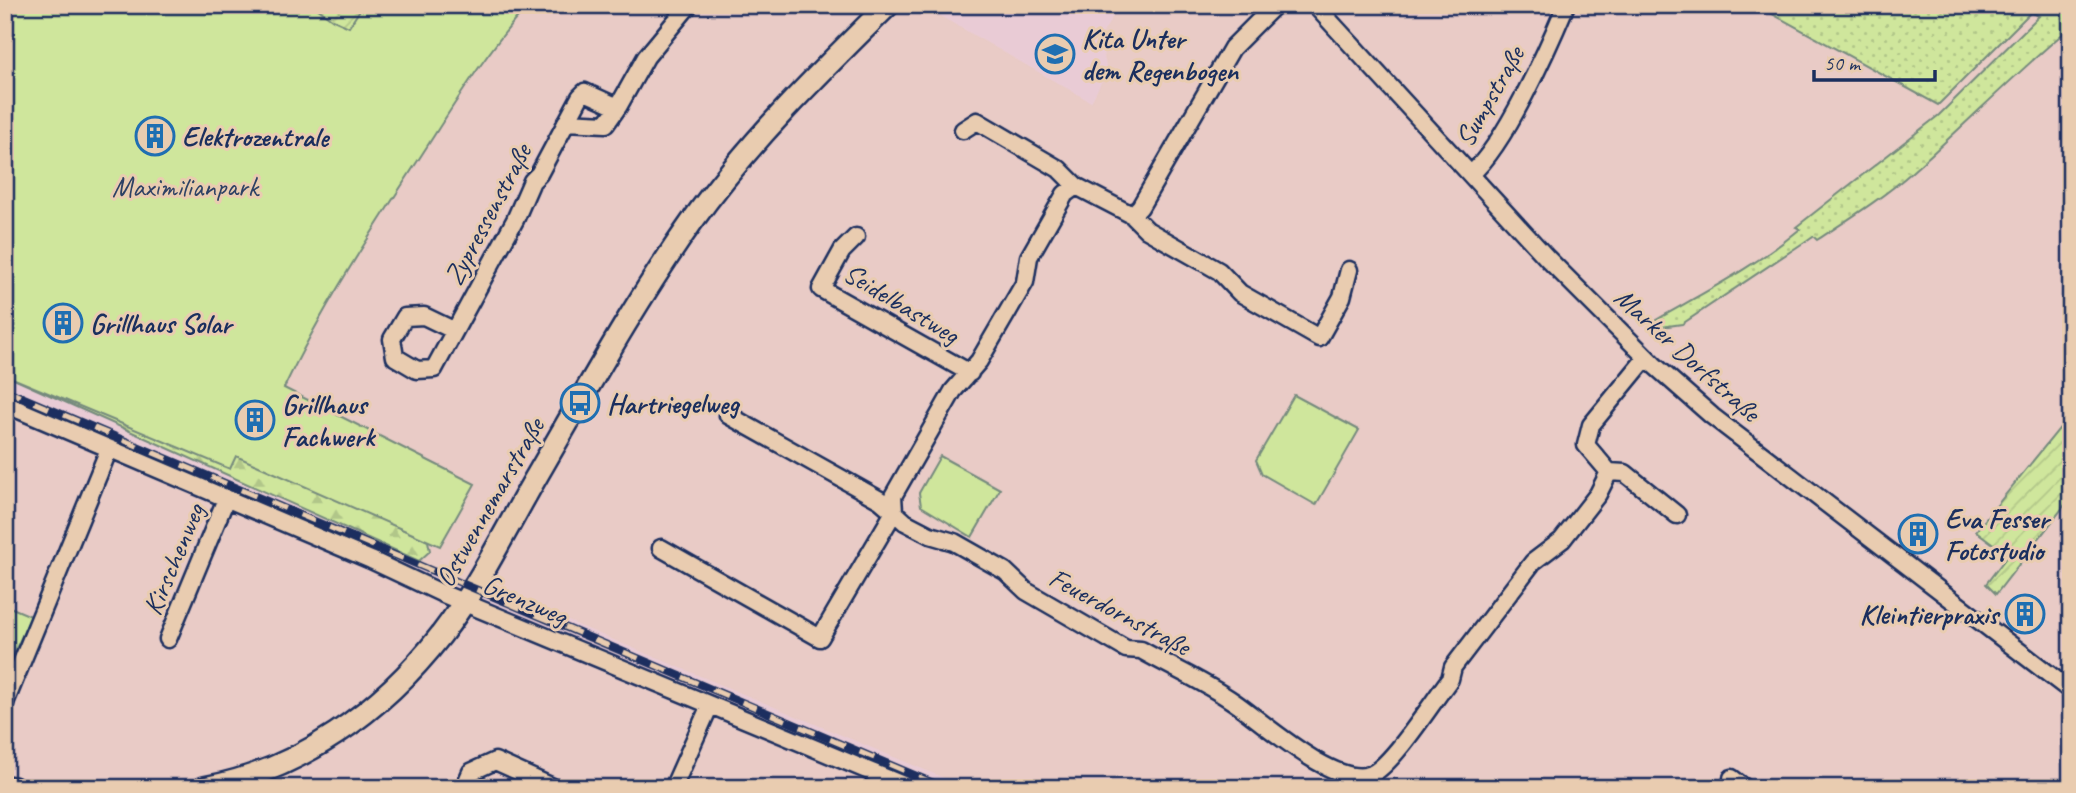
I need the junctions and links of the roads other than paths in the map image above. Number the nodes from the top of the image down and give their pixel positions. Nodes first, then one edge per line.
1 (689, 5) edge
2 (888, 5) edge
3 (1275, 5) edge
4 (1315, 5) edge
5 (1566, 5) edge
6 (618, 107) junction
7 (566, 122) junction
8 (963, 130) dead end
9 (1471, 174) junction
10 (1076, 186) junction
11 (1132, 215) junction
12 (856, 237) dead end
13 (1349, 270) dead end
14 (453, 330) dead end
15 (1646, 358) junction
16 (970, 373) junction
17 (5, 404) edge
18 (728, 415) dead end
19 (109, 449) junction
20 (1609, 472) junction
21 (226, 499) junction
22 (894, 512) junction
23 (1677, 515) dead end
24 (661, 548) dead end
25 (463, 602) junction
26 (168, 639) dead end
27 (2071, 691) edge
28 (5, 703) edge
29 (710, 705) junction
30 (904, 786) edge
31 (5, 787) edge
32 (13, 788) edge
33 (204, 788) edge
34 (464, 788) edge
35 (555, 788) edge
36 (673, 788) edge

1 - 6 street
2 - 25 street, Ostwennemarstraße
3 - 11 street
4 - 9 street, Marker Dorfstraße
5 - 9 street, Sumpstraße
6 - 7 street
6 - 7 street, Zypressenstraße
7 - 14 street, Zypressenstraße
8 - 10 street
9 - 15 street, Marker Dorfstraße
10 - 11 street
10 - 16 street
11 - 13 street
12 - 16 street, Seidelbastweg
15 - 20 street
15 - 27 street, Marker Dorfstraße
16 - 22 street
17 - 19 street, Grenzweg
18 - 22 street, Feuerdornstraße
19 - 21 street, Grenzweg
19 - 28 street
20 - 22 street, Feuerdornstraße
20 - 23 street
21 - 25 street, Grenzweg
21 - 26 street, Kirschenweg
22 - 24 street
25 - 29 street, Grenzweg
25 - 33 street, Ostwennemarstraße
29 - 30 street, Grenzweg
29 - 36 street
31 - 32 street
34 - 35 street

